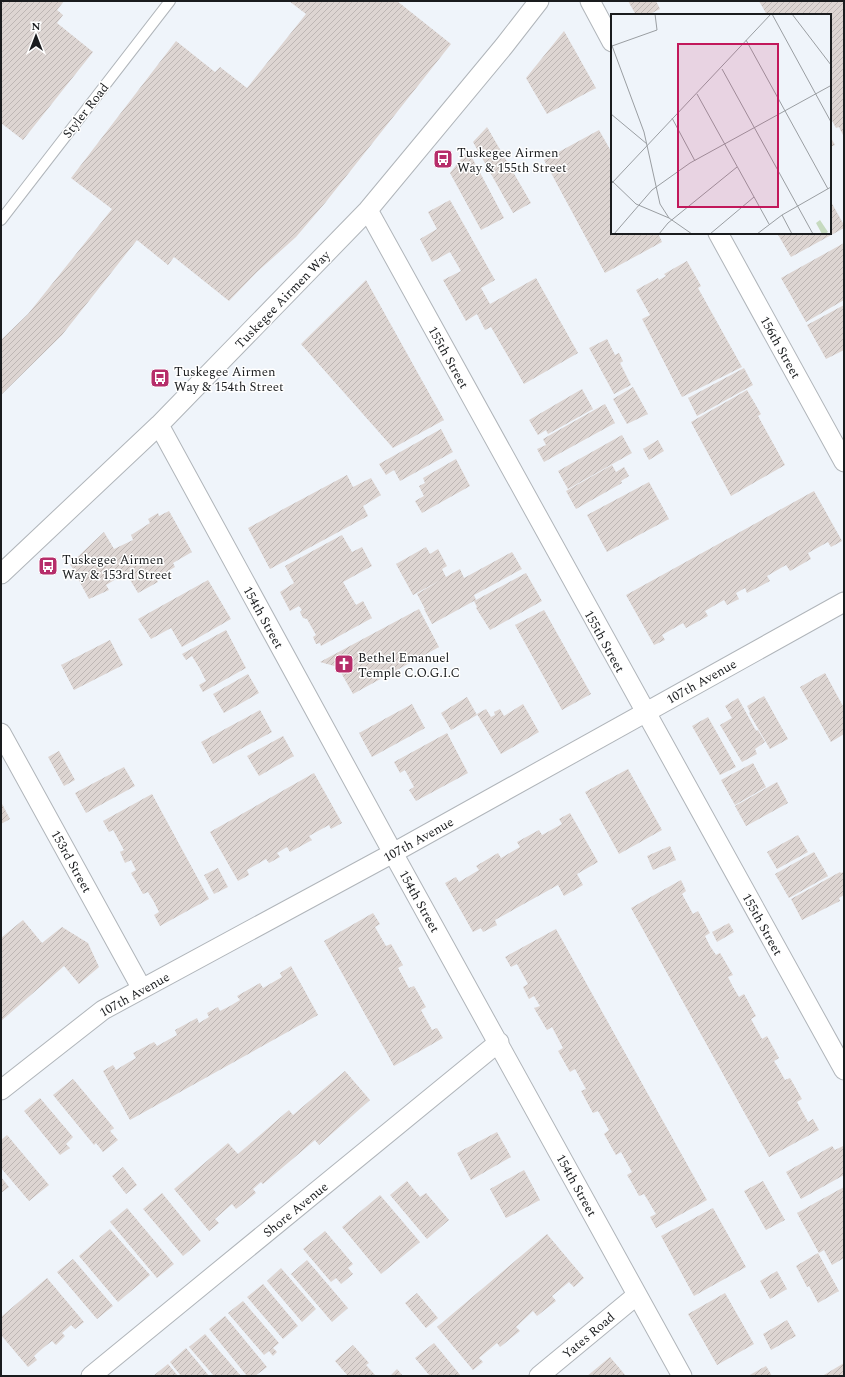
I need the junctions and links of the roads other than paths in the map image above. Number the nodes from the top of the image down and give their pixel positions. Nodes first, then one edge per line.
1 (170, 1) edge
2 (539, 1) edge
3 (590, 1) edge
4 (611, 40) edge
5 (368, 210) junction
6 (1, 220) edge
7 (719, 234) edge
8 (159, 426) junction
9 (844, 462) edge
10 (1, 574) edge
11 (844, 602) edge
12 (645, 712) junction
13 (1, 733) edge
14 (393, 853) junction
15 (142, 989) junction
16 (499, 1042) junction
17 (844, 1070) edge
18 (1, 1090) edge
19 (637, 1295) junction
20 (91, 1376) edge
21 (539, 1376) edge
22 (682, 1376) edge

1 - 6 lane, Styler Road
2 - 5 street, Tuskegee Airmen Way
3 - 4 street
5 - 8 street, Tuskegee Airmen Way
5 - 12 street, 155th Street
7 - 9 street, 156th Street
8 - 10 street, Tuskegee Airmen Way
8 - 14 street, 154th Street
11 - 12 street, 107th Avenue
12 - 14 street, 107th Avenue
12 - 17 street, 155th Street
13 - 15 street, 153rd Street
14 - 15 street, 107th Avenue
14 - 16 street, 154th Street
15 - 18 street, 107th Avenue
16 - 19 street, 154th Street
16 - 20 street, Shore Avenue
19 - 21 street, Yates Road
19 - 22 street, 154th Street

